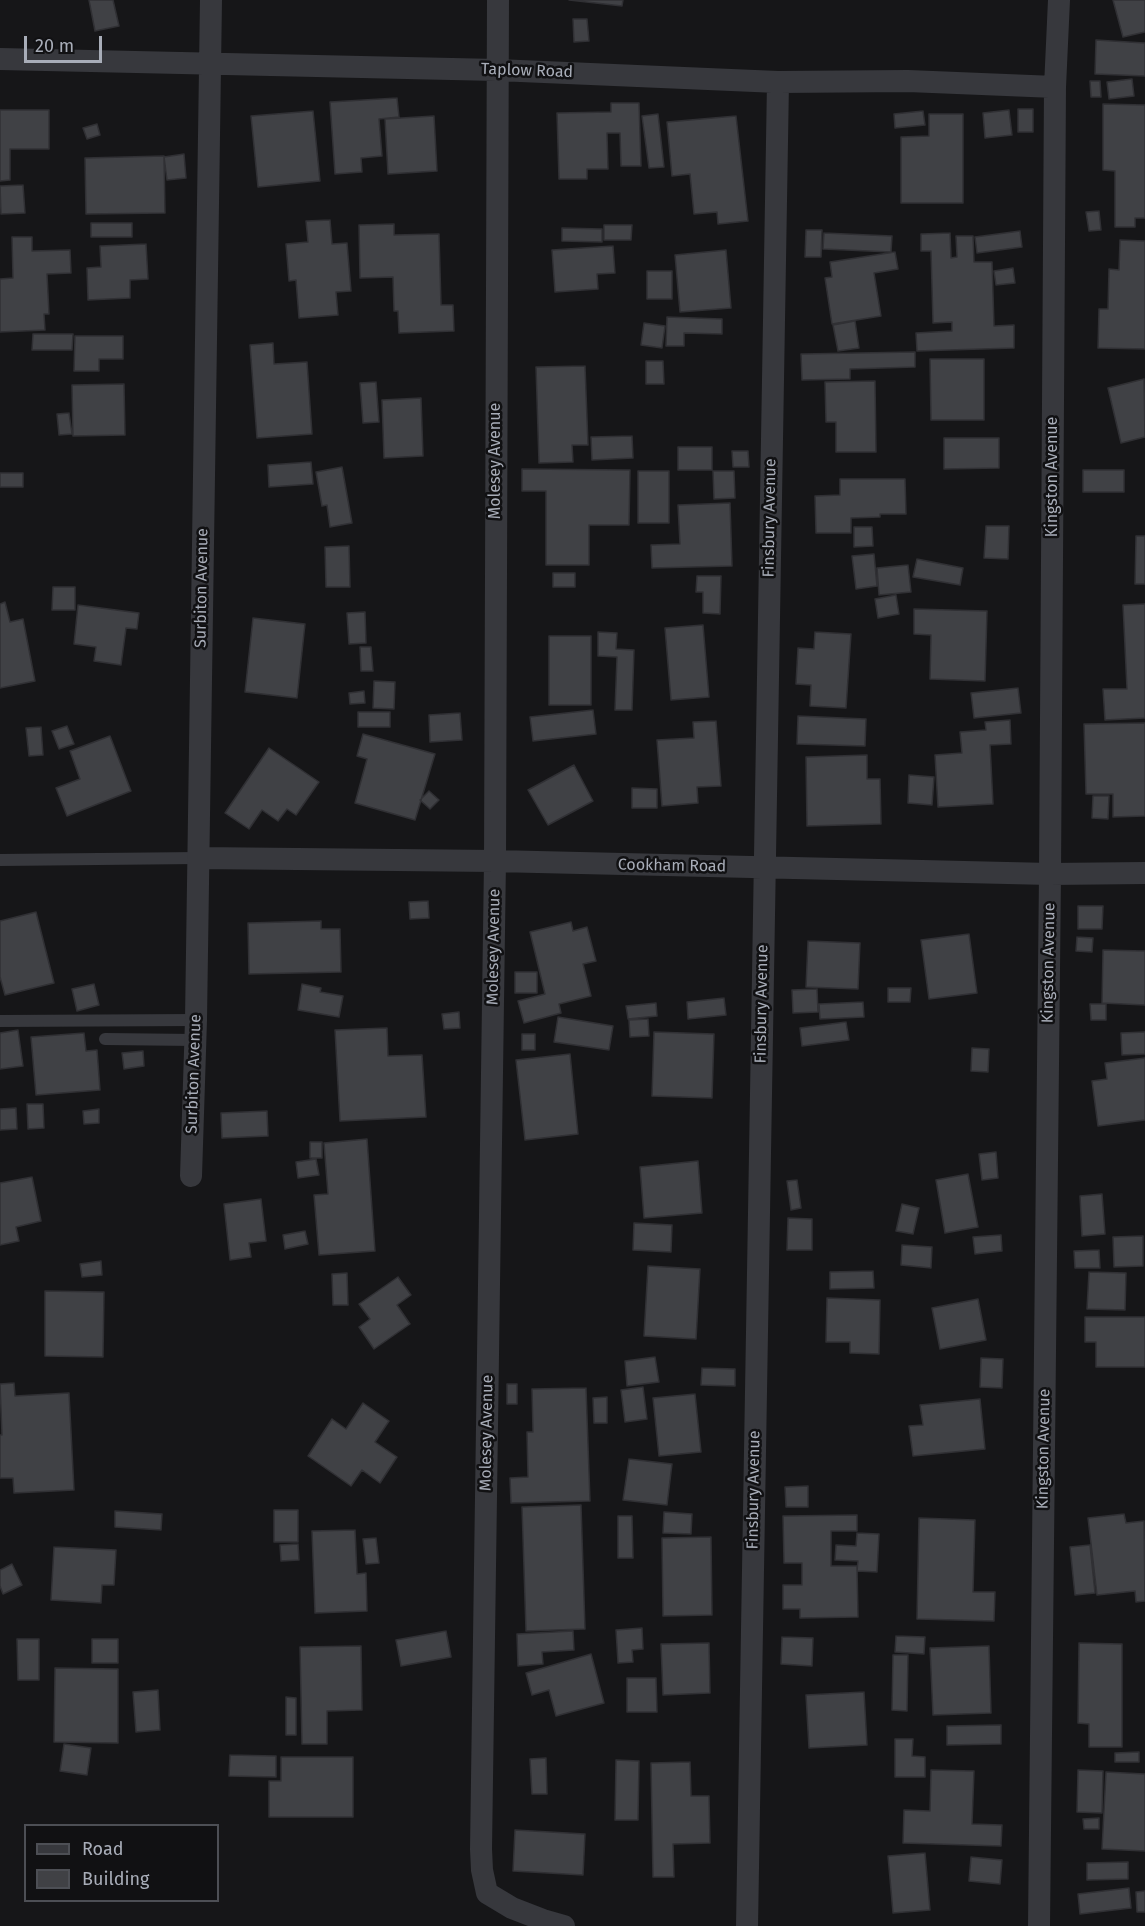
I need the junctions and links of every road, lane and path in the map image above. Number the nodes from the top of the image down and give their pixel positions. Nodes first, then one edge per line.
1 (211, 0) edge
2 (498, 0) edge
3 (1059, 0) edge
4 (0, 59) edge
5 (210, 63) junction
6 (497, 70) junction
7 (778, 82) junction
8 (1055, 87) junction
9 (198, 858) junction
10 (0, 860) edge
11 (495, 861) junction
12 (765, 868) junction
13 (1145, 873) edge
14 (1050, 874) junction
15 (0, 1021) edge
16 (196, 1030) junction
17 (105, 1039) dead end
18 (191, 1176) dead end
19 (564, 1926) edge
20 (747, 1926) edge
21 (1039, 1926) edge

1 - 5 street, Surbiton Avenue
2 - 6 street, Molesey Avenue
3 - 8 street, Kingston Avenue
4 - 5 street, Taplow Road
5 - 6 street, Taplow Road
5 - 9 street, Surbiton Avenue
6 - 7 street, Taplow Road
6 - 11 street, Molesey Avenue
7 - 8 street, Taplow Road
7 - 12 street, Finsbury Avenue
8 - 14 street, Kingston Avenue
9 - 10 lane
9 - 11 street, Cookham Road
9 - 16 street, Surbiton Avenue
11 - 12 street, Cookham Road
11 - 19 street, Molesey Avenue
12 - 14 street, Cookham Road
12 - 20 street, Finsbury Avenue
13 - 14 street, Cookham Road
14 - 21 street, Kingston Avenue
15 - 16 lane
16 - 17 lane
16 - 18 street, Surbiton Avenue

